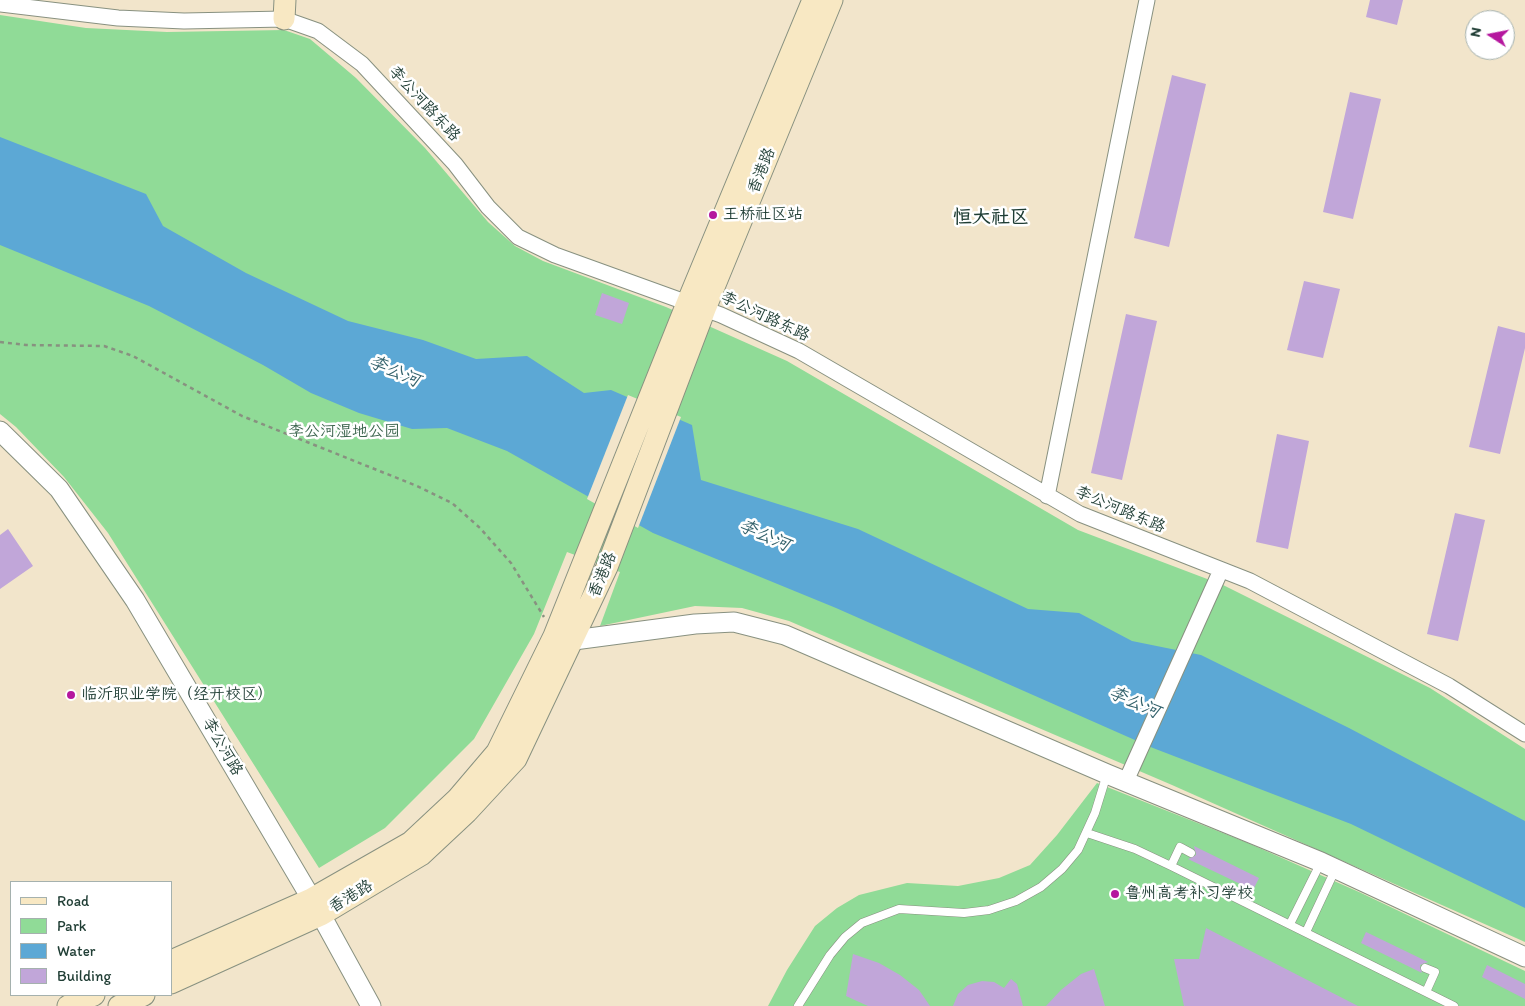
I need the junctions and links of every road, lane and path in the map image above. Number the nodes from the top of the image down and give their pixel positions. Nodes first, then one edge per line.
1 (813, 0) edge
2 (832, 0) edge
3 (1147, 0) edge
4 (0, 4) edge
5 (284, 10) edge
6 (697, 305) junction
7 (0, 342) edge
8 (672, 368) junction
9 (0, 431) edge
10 (1048, 496) junction
11 (1221, 570) junction
12 (564, 638) junction
13 (1525, 734) edge
14 (1107, 774) junction
15 (1126, 781) junction
16 (1087, 833) junction
17 (1191, 853) dead end
18 (1329, 865) junction
19 (1171, 866) junction
20 (316, 907) junction
21 (1290, 924) junction
22 (1306, 932) junction
23 (1525, 957) edge
24 (172, 961) edge
25 (1425, 968) dead end
26 (172, 981) edge
27 (1426, 992) junction
28 (92, 996) edge
29 (142, 996) edge
30 (68, 1006) edge
31 (119, 1006) edge
32 (371, 1006) edge
33 (798, 1006) edge
34 (1454, 1006) edge

1 - 6 main road, 香港路
2 - 6 main road, 香港路
3 - 10 street
4 - 5 street, 李公河路东路
5 - 6 street, 李公河路东路
6 - 8 main road, 香港路
6 - 10 street, 李公河路东路
7 - 12 path
8 - 12 main road, 香港路
8 - 12 main road, 香港路
9 - 20 street, 李公河路
10 - 11 street, 李公河路东路
11 - 13 street, 李公河路东路
11 - 15 street
12 - 14 street
12 - 20 main road, 香港路
14 - 15 street
14 - 16 lane
15 - 18 street
16 - 19 lane
16 - 33 lane
17 - 19 lane
18 - 21 lane
18 - 22 lane
18 - 23 street
19 - 21 lane
20 - 24 main road, 香港路
20 - 26 main road, 香港路
20 - 32 street, 李公河路
21 - 22 lane
22 - 27 lane
25 - 27 lane
27 - 34 lane
28 - 30 main road
29 - 31 main road

